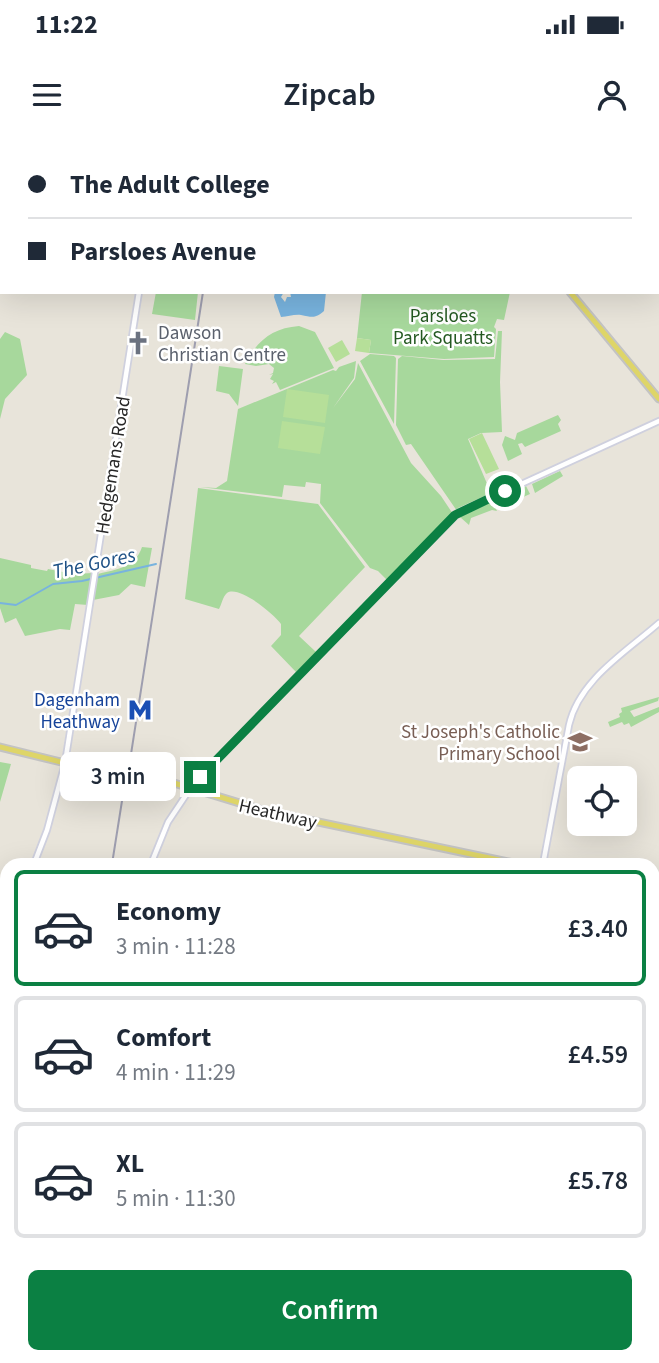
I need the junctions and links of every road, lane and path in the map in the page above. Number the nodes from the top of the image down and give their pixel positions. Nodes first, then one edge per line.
1 (139, 294) edge
2 (574, 294) edge
3 (659, 398) edge
4 (659, 421) edge
5 (659, 623) edge
6 (0, 747) edge
7 (65, 763) junction
8 (190, 789) junction
9 (36, 858) edge
10 (153, 858) edge
11 (489, 858) edge
12 (543, 858) edge

1 - 7 street, Hedgemans Road
2 - 3 main road
4 - 8 street
5 - 12 street
6 - 7 main road, Heathway
7 - 8 main road, Heathway
7 - 9 street, Hedgemans Road
8 - 10 street
8 - 11 main road, Heathway

